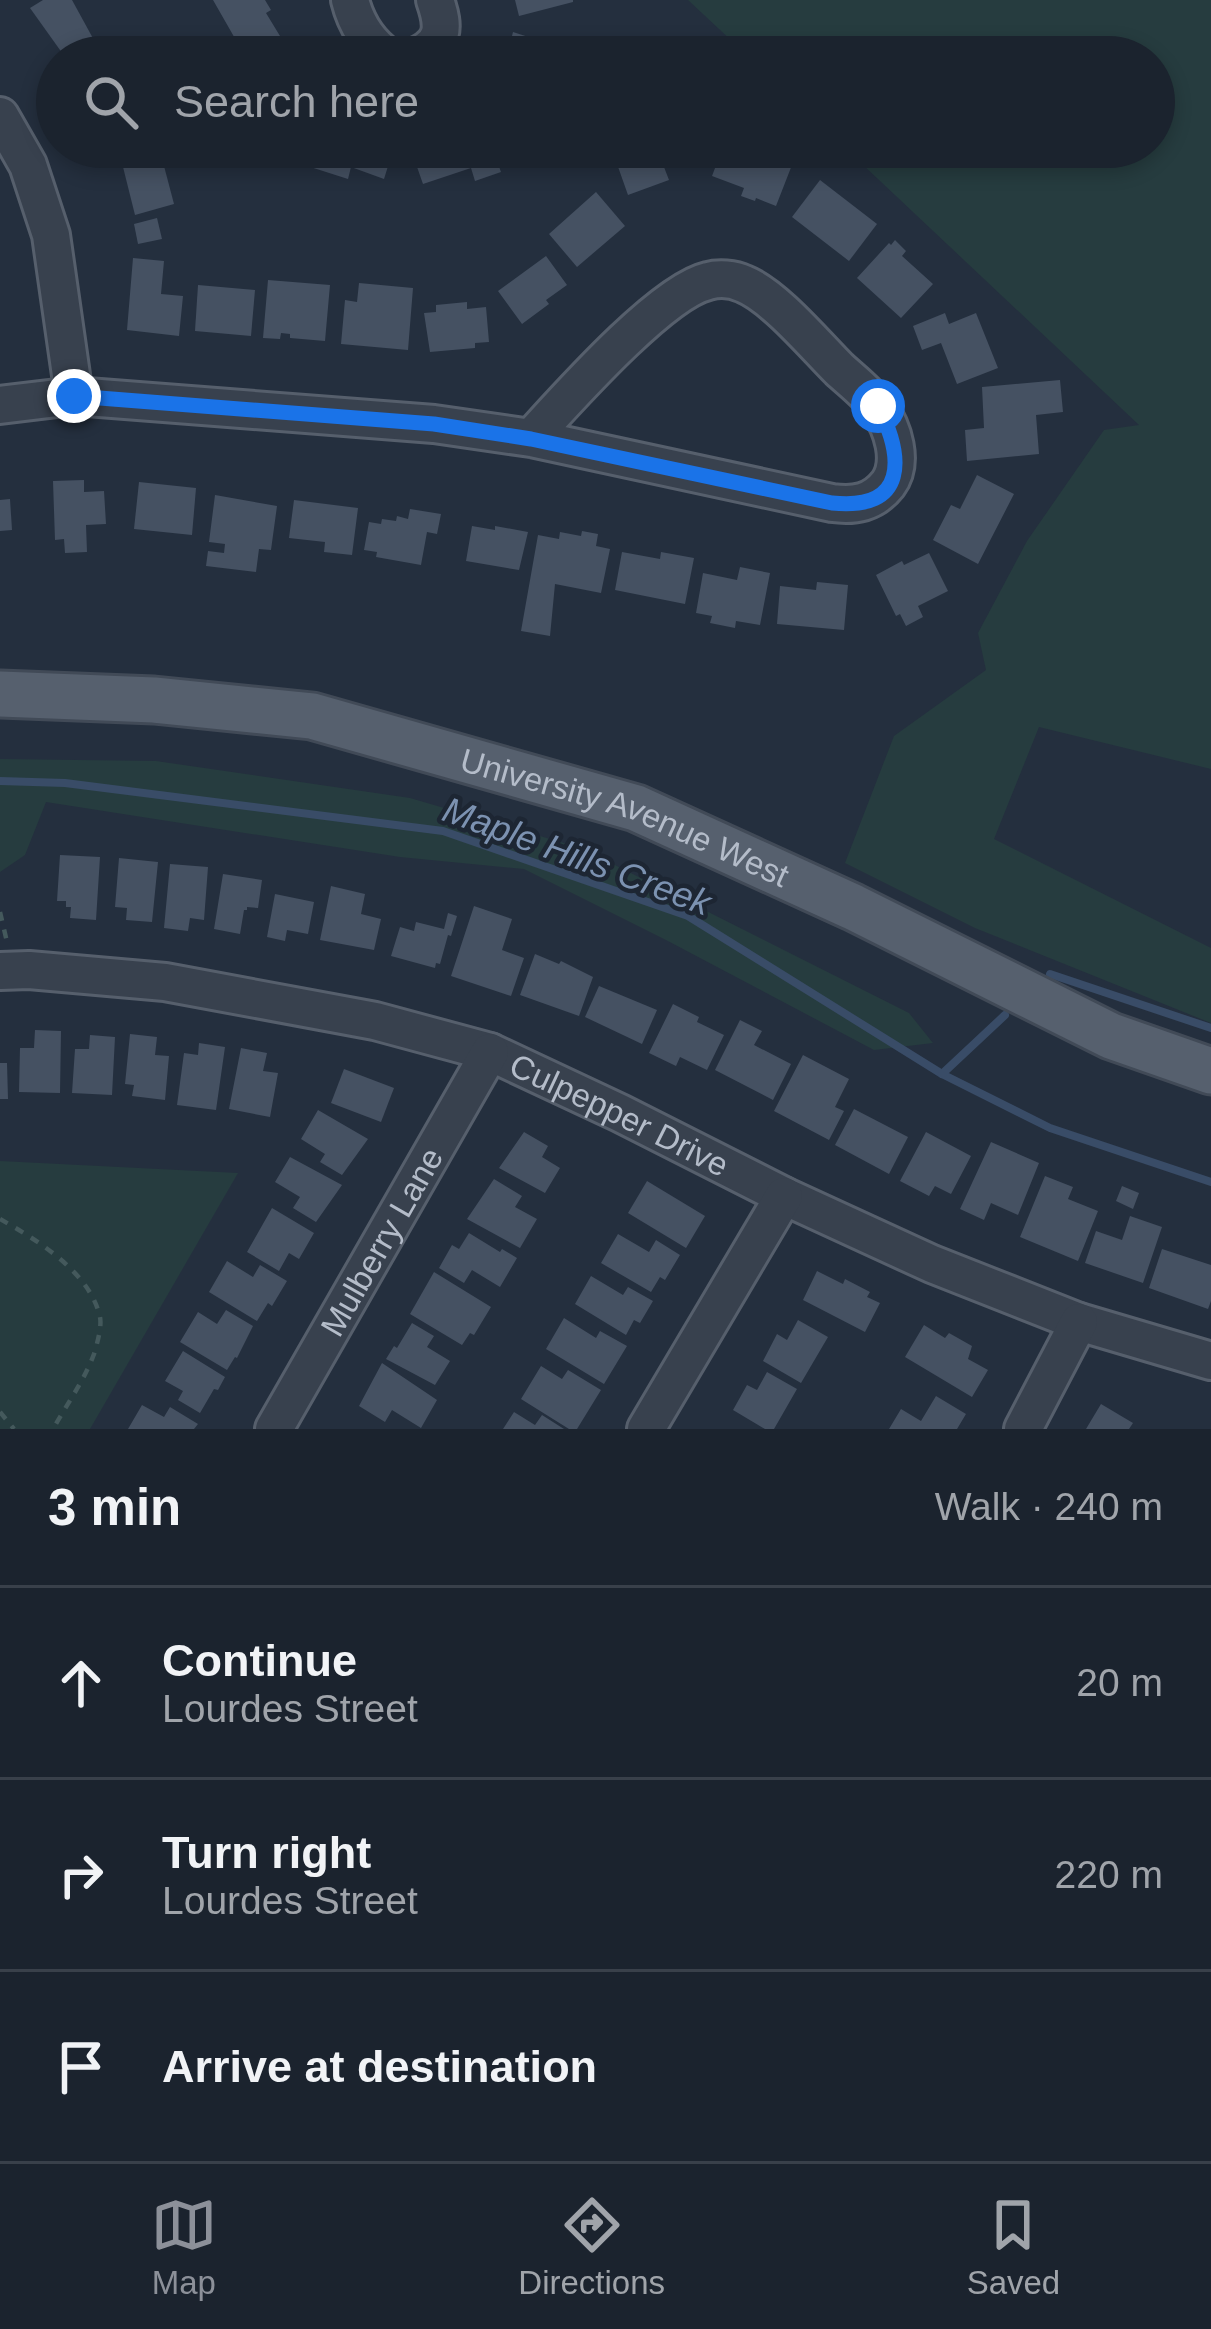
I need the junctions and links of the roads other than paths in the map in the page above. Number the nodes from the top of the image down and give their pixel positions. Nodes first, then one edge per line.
1 (350, 0) edge
2 (434, 0) edge
3 (366, 36) edge
4 (440, 36) edge
5 (0, 116) edge
6 (74, 396) junction
7 (0, 405) edge
8 (531, 439) junction
9 (0, 694) edge
10 (0, 971) edge
11 (490, 1052) junction
12 (1211, 1071) edge
13 (784, 1196) junction
14 (1078, 1322) junction
15 (1211, 1361) edge
16 (274, 1429) edge
17 (646, 1429) edge
18 (1023, 1429) edge

1 - 3 street
2 - 4 street
5 - 6 street
6 - 7 street
6 - 8 street
8 - 8 street
9 - 12 main road, University Avenue West
10 - 11 street, Culpepper Drive
11 - 13 street, Culpepper Drive
11 - 16 street, Mulberry Lane
13 - 14 street, Culpepper Drive
13 - 17 street
14 - 15 street, Culpepper Drive
14 - 18 street

